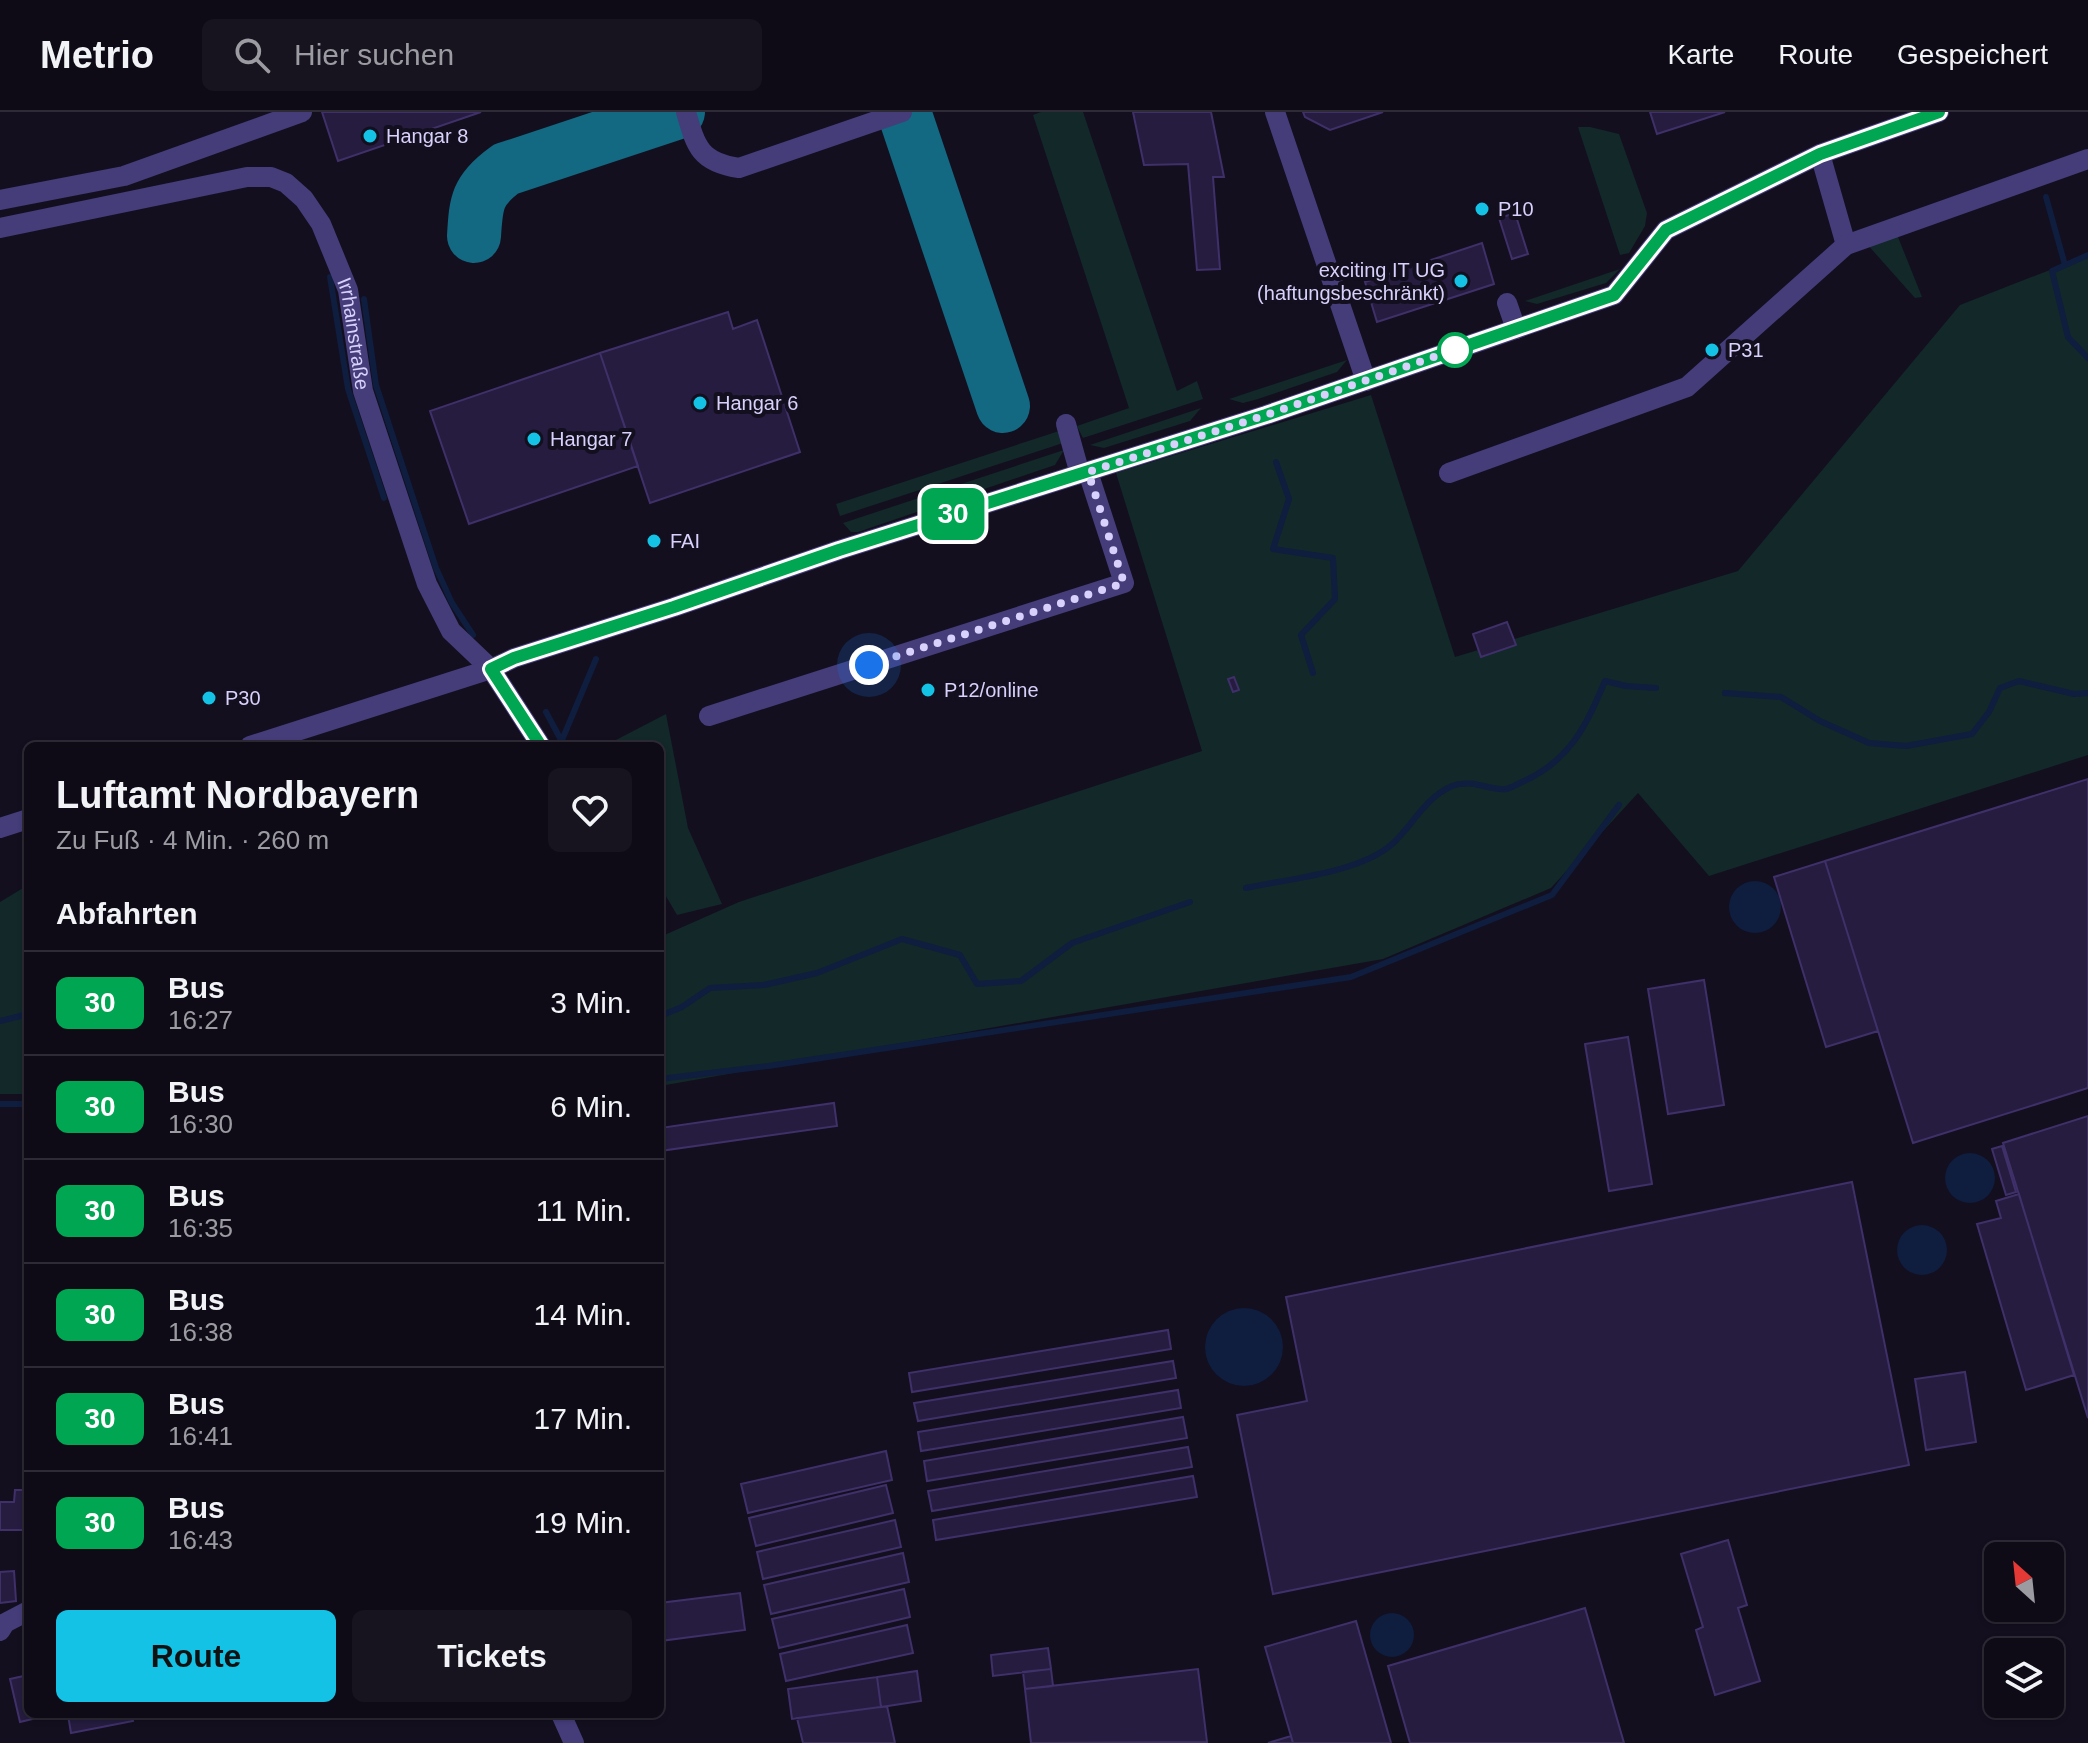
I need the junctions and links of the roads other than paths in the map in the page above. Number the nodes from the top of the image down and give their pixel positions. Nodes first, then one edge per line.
1 (302, 112) edge
2 (686, 112) edge
3 (902, 112) edge
4 (1275, 112) edge
5 (1939, 112) edge
6 (1820, 154) junction
7 (2088, 159) edge
8 (0, 200) edge
9 (0, 228) edge
10 (1846, 245) junction
11 (1507, 303) dead end
12 (1516, 329) junction
13 (1366, 381) junction
14 (1066, 424) dead end
15 (1084, 473) junction
16 (1449, 473) dead end
17 (491, 669) junction
18 (709, 716) dead end
19 (263, 742) edge
20 (538, 742) edge
21 (24, 820) edge
22 (0, 828) edge
23 (24, 1613) edge
24 (2, 1625) edge
25 (563, 1718) edge
26 (574, 1743) edge

1 - 8 street
2 - 3 street
4 - 13 street
5 - 6 street
6 - 10 street
6 - 12 street
7 - 10 street
9 - 17 street, Irrhainstraße
10 - 16 street
11 - 12 street
12 - 13 street
13 - 15 street
14 - 15 street
15 - 17 street
15 - 18 street
17 - 19 street
17 - 20 street, Irrhainstraße
21 - 22 street
23 - 24 street
25 - 26 street

